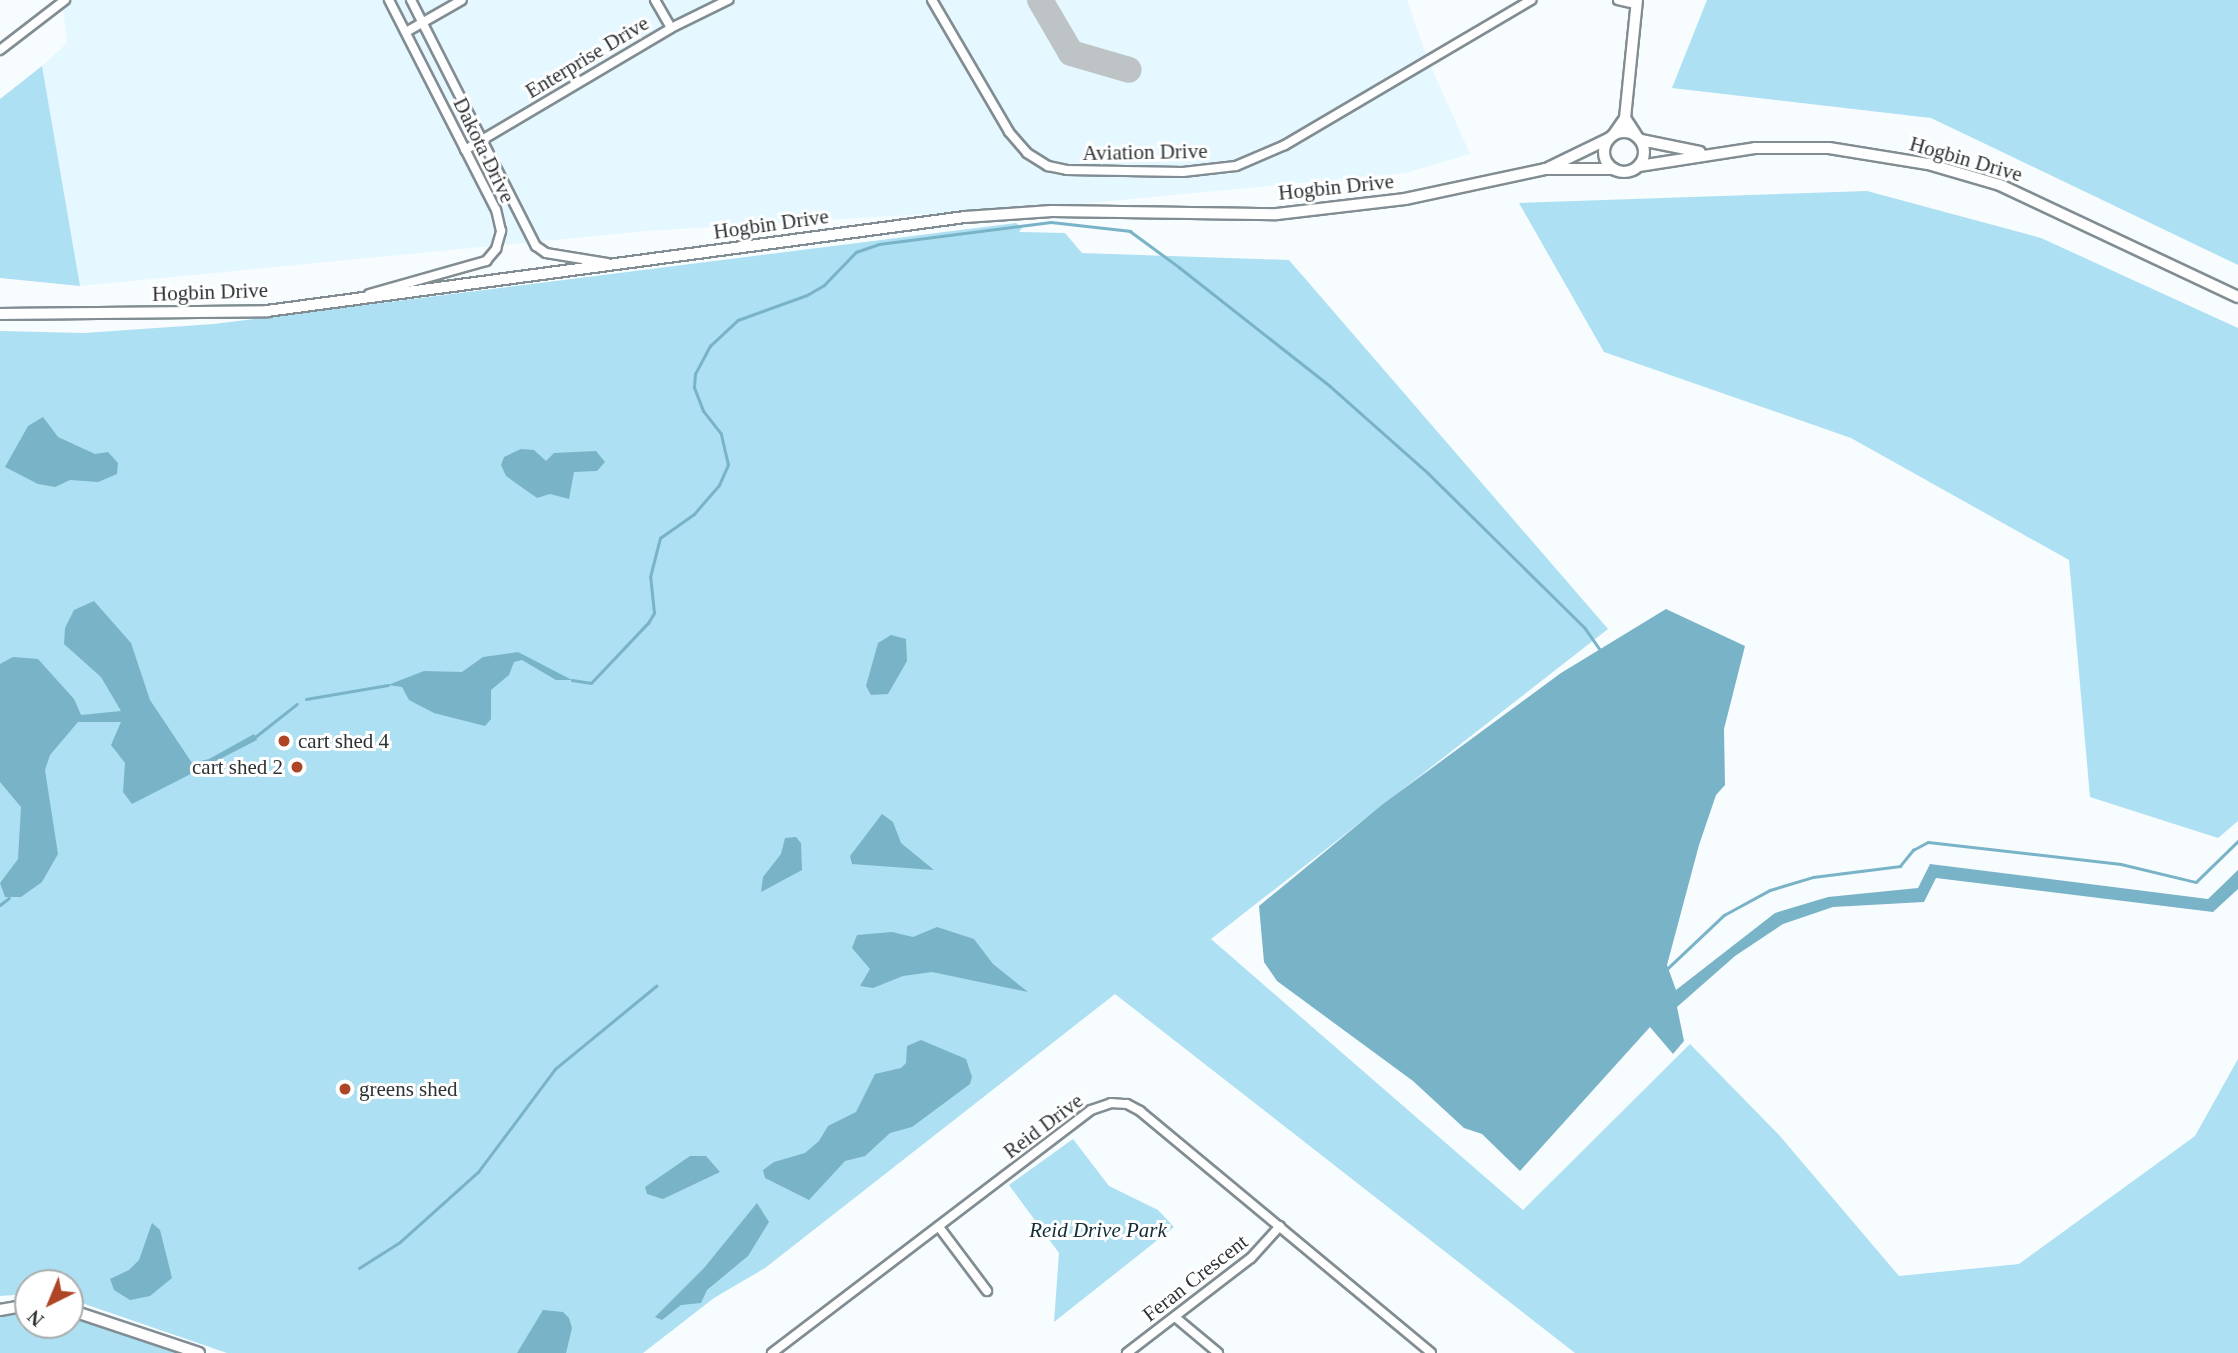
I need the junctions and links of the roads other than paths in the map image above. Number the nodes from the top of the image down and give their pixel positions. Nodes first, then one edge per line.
1 (65, 0) edge
2 (389, 0) edge
3 (411, 0) edge
4 (462, 0) edge
5 (654, 0) edge
6 (729, 0) edge
7 (932, 0) edge
8 (1531, 0) edge
9 (1618, 0) edge
10 (1636, 2) edge
11 (52, 4) edge
12 (422, 23) junction
13 (671, 28) junction
14 (406, 32) junction
15 (0, 50) edge
16 (1625, 118) junction
17 (1611, 136) junction
18 (1639, 137) junction
19 (481, 140) junction
20 (465, 149) junction
21 (1704, 152) junction
22 (1639, 166) junction
23 (1545, 169) junction
24 (1614, 169) junction
25 (615, 264) junction
26 (2238, 297) edge
27 (346, 301) junction
28 (0, 314) edge
29 (1280, 1226) junction
30 (939, 1227) junction
31 (988, 1291) dead end
32 (84, 1315) edge
33 (1175, 1317) junction
34 (199, 1353) edge
35 (772, 1353) edge
36 (1127, 1353) edge
37 (1219, 1353) edge
38 (1431, 1353) edge

1 - 11 street
2 - 14 street, Dakota Drive
3 - 12 street, Dakota Drive
4 - 12 street
5 - 13 street
6 - 13 street, Enterprise Drive
7 - 8 street, Aviation Drive
9 - 10 street
10 - 16 street
11 - 15 street
12 - 14 street
12 - 19 street, Dakota Drive
13 - 19 street, Enterprise Drive
14 - 20 street, Dakota Drive
16 - 17 street
16 - 18 street
17 - 18 main road
17 - 23 main road, Hogbin Drive
17 - 24 main road
18 - 21 main road, Hogbin Drive
18 - 22 main road
19 - 20 street, Enterprise Drive
19 - 25 street, Dakota Drive
20 - 27 street, Dakota Drive
21 - 22 main road, Hogbin Drive
21 - 26 main road, Hogbin Drive
22 - 24 main road
23 - 24 main road, Hogbin Drive
23 - 25 main road, Hogbin Drive
25 - 27 main road, Hogbin Drive
27 - 28 main road, Hogbin Drive
29 - 30 street, Reid Drive
29 - 33 street, Feran Crescent
29 - 38 street, Reid Drive
30 - 31 street
30 - 35 street, Reid Drive
32 - 34 street
33 - 36 street, Feran Crescent
33 - 37 street

